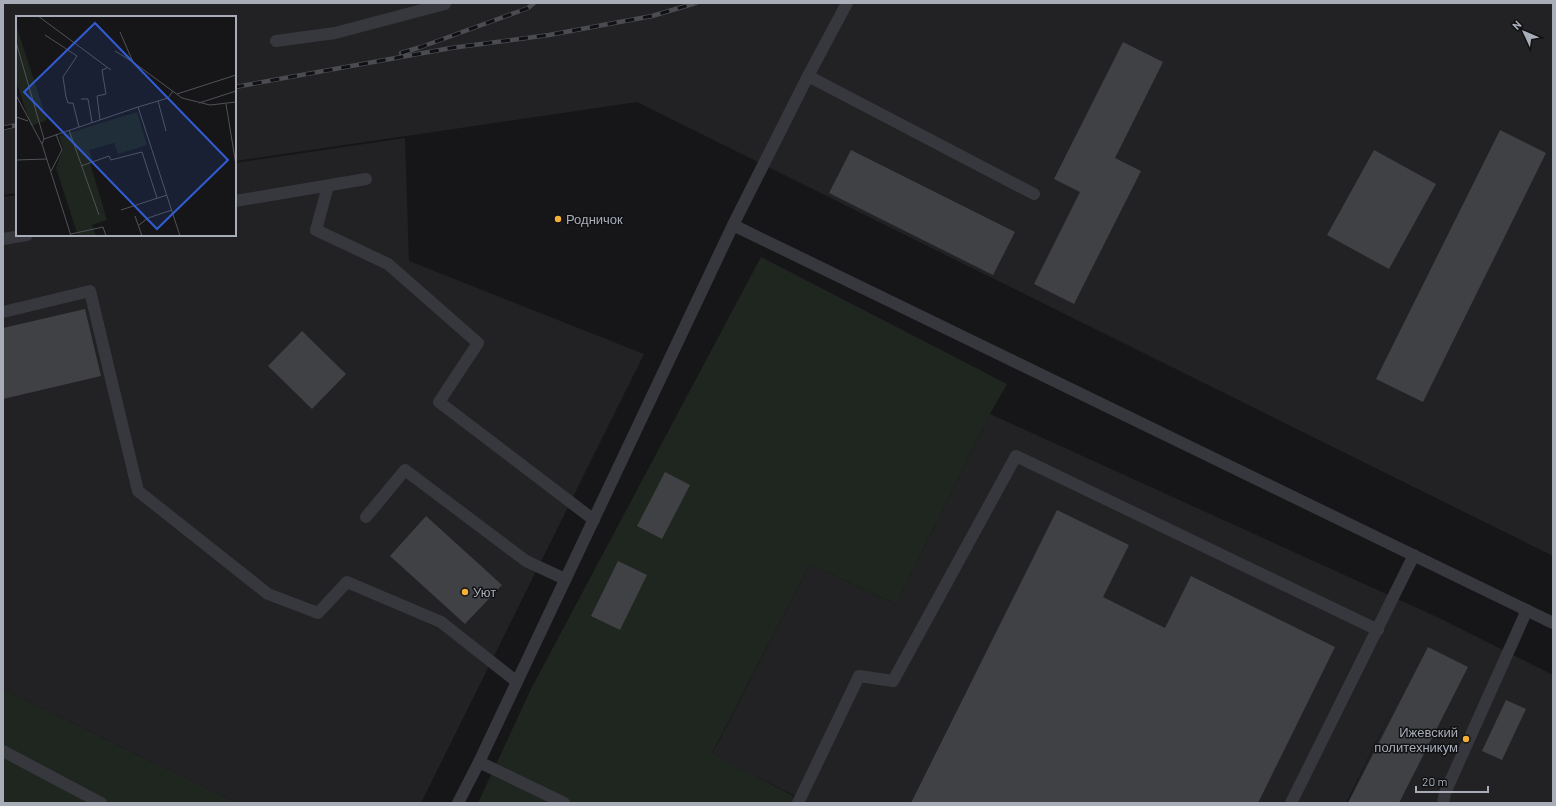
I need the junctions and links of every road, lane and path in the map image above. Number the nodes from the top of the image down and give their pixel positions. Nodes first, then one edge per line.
1 (445, 3) edge
2 (847, 3) edge
3 (276, 41) dead end
4 (808, 76) junction
5 (366, 179) dead end
6 (328, 186) junction
7 (1034, 194) dead end
8 (236, 201) edge
9 (733, 225) junction
10 (21, 236) edge
11 (3, 239) edge
12 (3, 312) edge
13 (366, 517) dead end
14 (594, 520) junction
15 (1414, 556) junction
16 (566, 579) junction
17 (1527, 610) junction
18 (1553, 623) edge
19 (1378, 630) junction
20 (517, 682) junction
21 (3, 750) edge
22 (479, 762) junction
23 (101, 803) edge
24 (458, 803) edge
25 (564, 803) edge
26 (798, 803) edge
27 (1291, 803) edge
28 (1443, 803) edge

1 - 3 lane
2 - 4 lane
4 - 7 lane
4 - 9 lane
5 - 6 lane
6 - 8 lane
6 - 14 lane
9 - 14 lane
9 - 15 lane
10 - 11 lane
12 - 20 lane
13 - 16 lane
14 - 16 lane
15 - 17 lane
15 - 19 lane
16 - 20 lane
17 - 18 lane
17 - 28 lane
19 - 26 lane
19 - 27 lane
20 - 22 lane
21 - 23 lane
22 - 24 lane
22 - 25 lane

